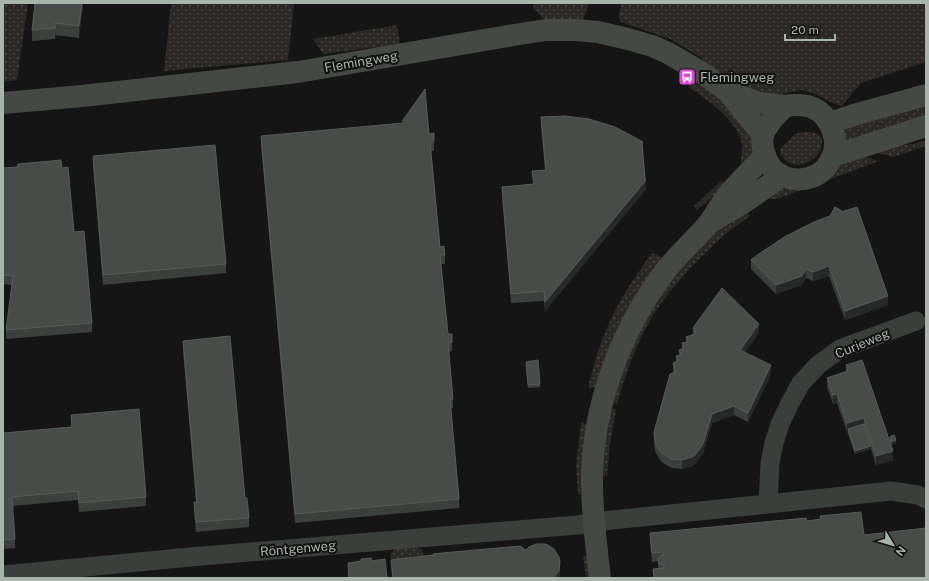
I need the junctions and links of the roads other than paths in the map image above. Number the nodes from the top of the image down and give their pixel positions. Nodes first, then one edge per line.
1 (728, 92) junction
2 (926, 95) edge
3 (3, 103) edge
4 (786, 106) junction
5 (829, 123) junction
6 (926, 126) edge
7 (764, 145) junction
8 (833, 156) junction
9 (782, 176) junction
10 (710, 222) junction
11 (916, 321) dead end
12 (926, 499) edge
13 (768, 504) junction
14 (594, 522) junction
15 (3, 575) edge
16 (600, 578) edge

1 - 3 street, Flemingweg
1 - 4 street, Flemingweg
1 - 7 street, Flemingweg
2 - 5 street
4 - 5 street
4 - 7 street
5 - 8 street
6 - 8 street
7 - 9 street
7 - 10 street
8 - 9 street
9 - 10 street
10 - 14 street
11 - 13 street, Curieweg
12 - 13 street
13 - 14 street
14 - 15 street, Röntgenweg
14 - 16 street

